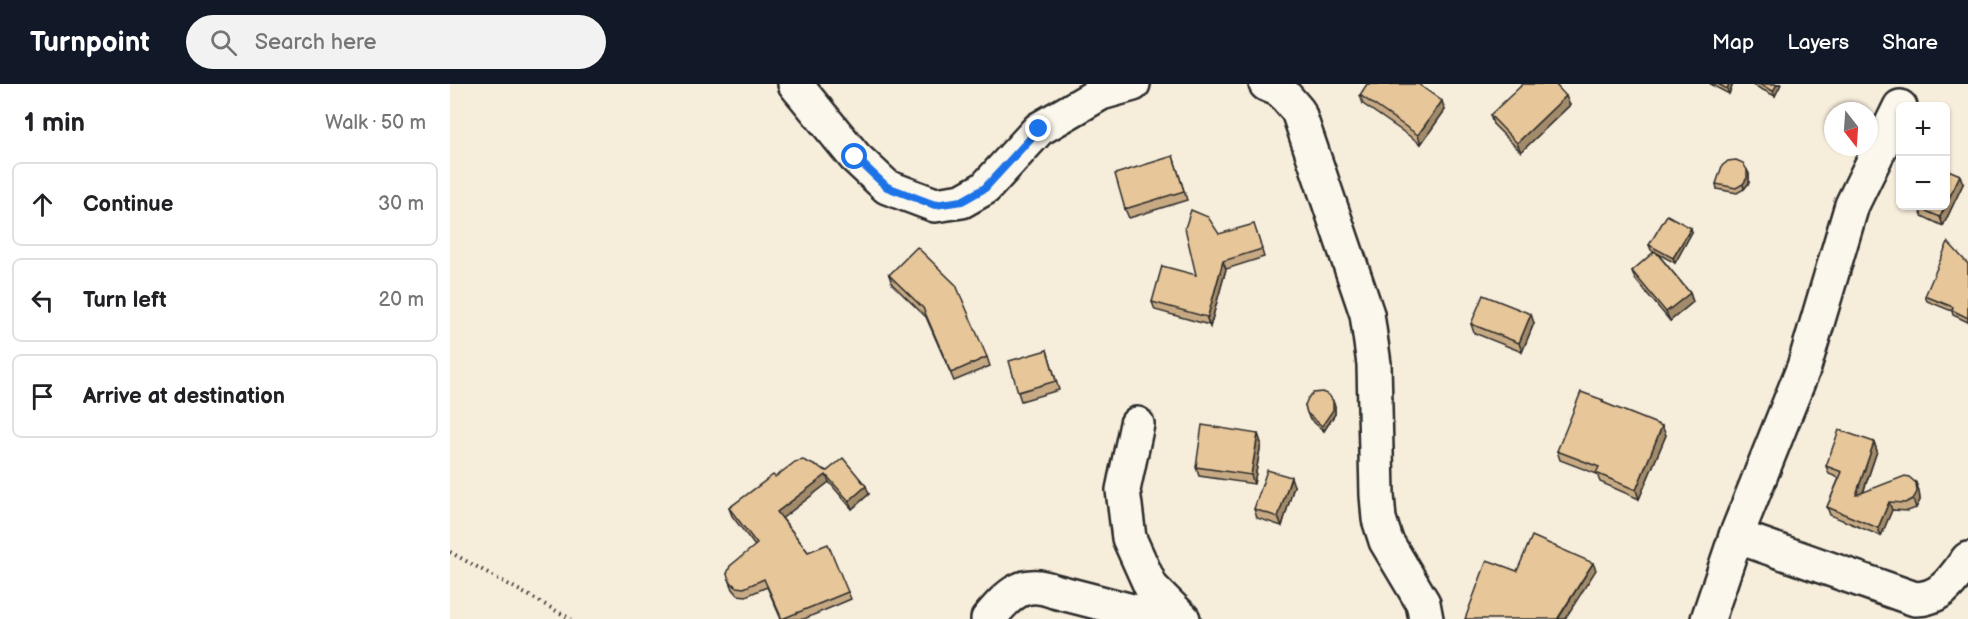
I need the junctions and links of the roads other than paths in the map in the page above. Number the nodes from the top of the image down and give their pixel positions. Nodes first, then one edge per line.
1 (795, 84) edge
2 (1133, 84) edge
3 (1266, 84) edge
4 (1913, 84) edge
5 (1904, 102) edge
6 (1896, 117) edge
7 (1137, 424) dead end
8 (1736, 536) junction
9 (1968, 559) edge
10 (988, 619) edge
11 (1163, 619) edge
12 (1183, 619) edge
13 (1426, 619) edge
14 (1708, 619) edge

1 - 2 street
3 - 13 street
4 - 5 street
6 - 8 street
7 - 12 street
8 - 9 street
8 - 14 street
10 - 11 street

